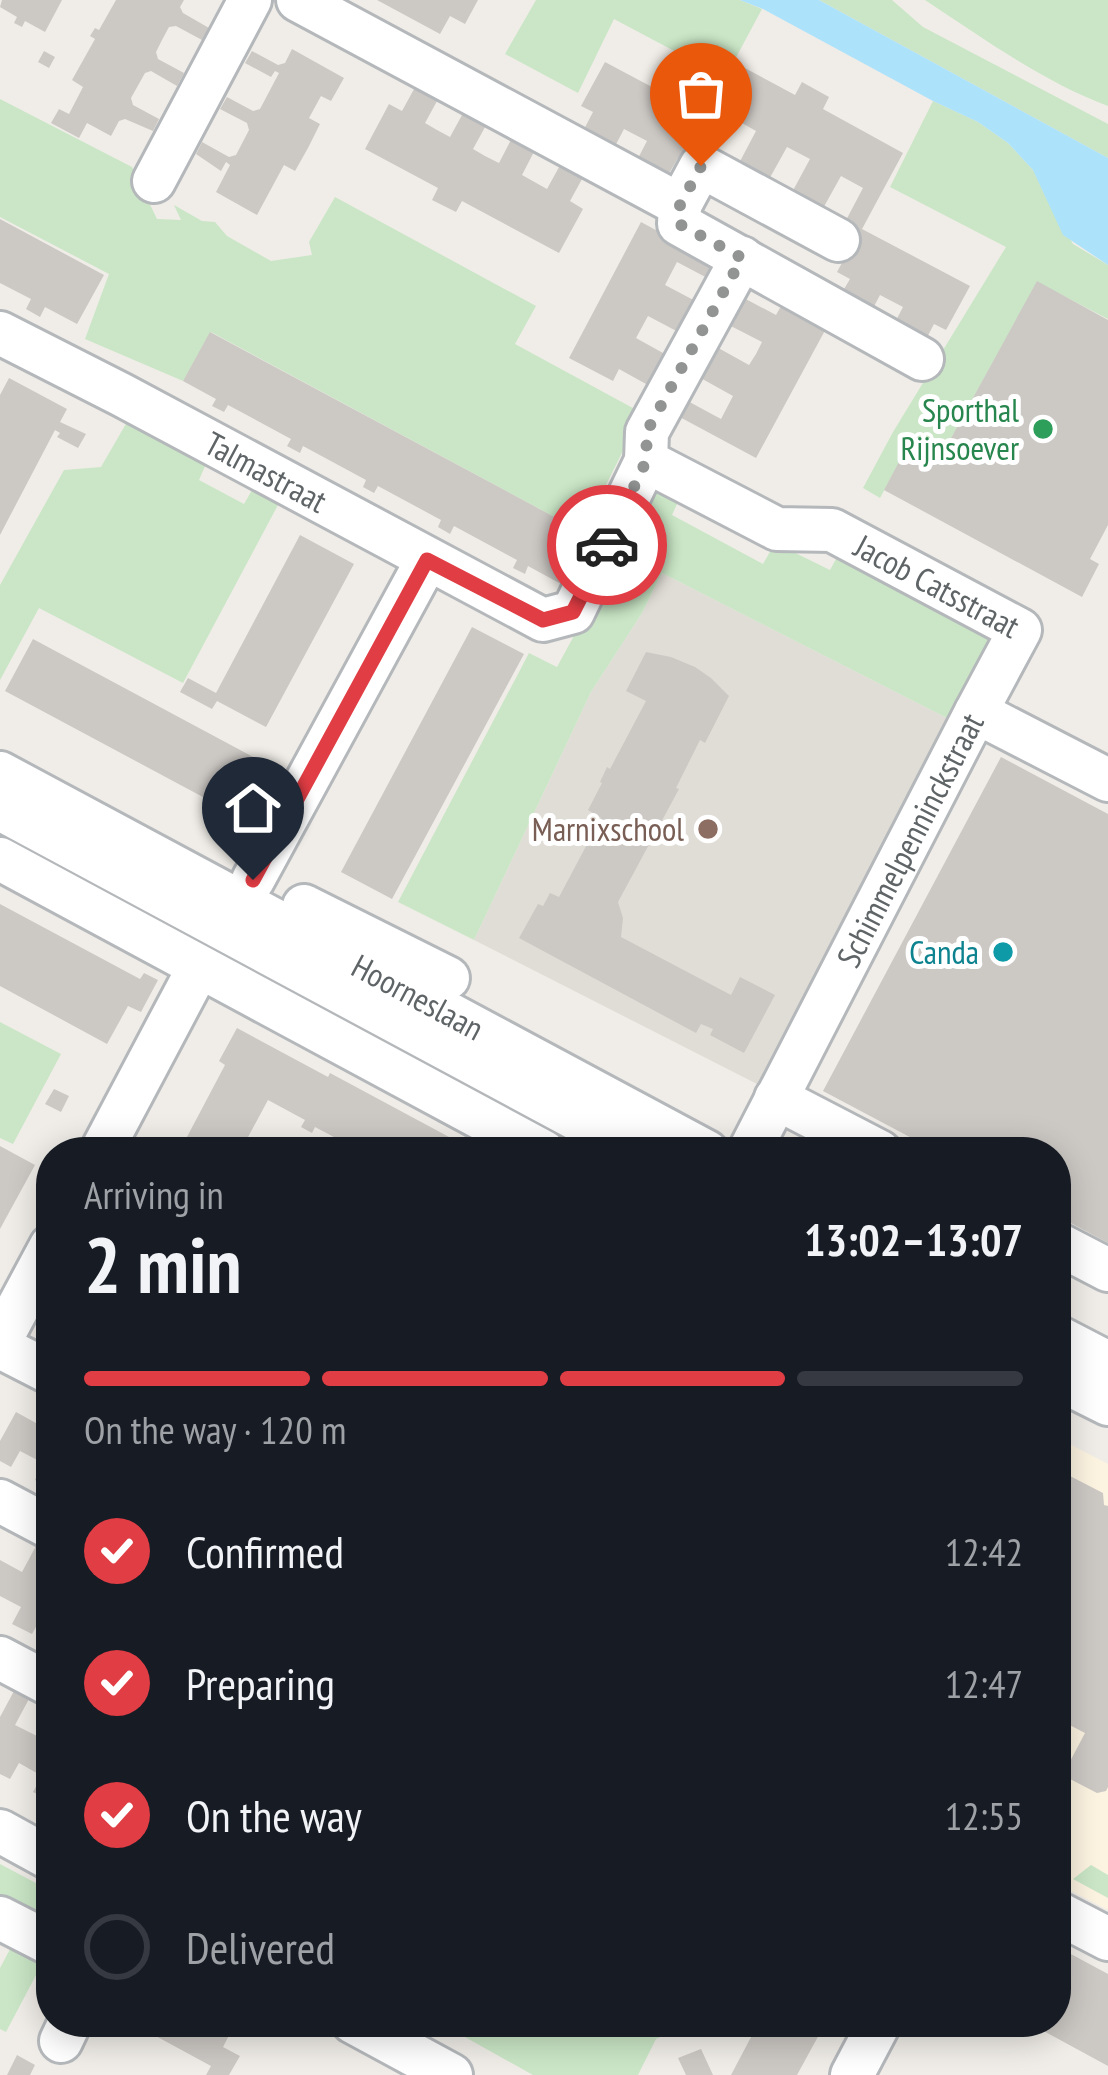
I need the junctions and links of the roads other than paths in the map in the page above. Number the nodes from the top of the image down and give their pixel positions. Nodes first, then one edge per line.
1 (250, 0) edge
2 (298, 0) edge
3 (154, 181) dead end
4 (680, 205) junction
5 (838, 240) dead end
6 (742, 258) junction
7 (0, 333) edge
8 (922, 359) dead end
9 (646, 461) junction
10 (427, 560) junction
11 (976, 712) junction
12 (0, 746) edge
13 (0, 773) edge
14 (1107, 800) edge
15 (0, 809) edge
16 (0, 860) edge
17 (253, 880) junction
18 (199, 967) junction
19 (448, 978) dead end
20 (776, 1098) junction
21 (109, 1137) edge
22 (516, 1137) edge
23 (610, 1137) edge
24 (679, 1137) edge
25 (756, 1137) edge
26 (851, 1137) edge
27 (1071, 1251) edge
28 (1108, 1270) edge
29 (36, 1275) edge
30 (0, 1344) edge
31 (1071, 1344) edge
32 (1108, 1363) edge
33 (36, 1364) edge
34 (1071, 1386) edge
35 (1108, 1404) edge
36 (0, 1501) edge
37 (36, 1520) edge
38 (0, 1658) edge
39 (36, 1677) edge
40 (0, 1831) edge
41 (36, 1851) edge
42 (0, 1918) edge
43 (1071, 1920) edge
44 (36, 1936) edge
45 (1108, 1940) edge
46 (381, 2037) edge
47 (872, 2037) edge
48 (452, 2075) edge
49 (852, 2075) edge

1 - 3 street
2 - 4 street
4 - 5 street
4 - 6 street
6 - 8 street
6 - 9 street
7 - 10 street, Talmastraat
9 - 10 street, Talmastraat
9 - 11 street, Jacob Catsstraat
10 - 17 street
11 - 14 street, Schimmelpenninckstraat
11 - 20 street, Schimmelpenninckstraat
12 - 17 street, Hoorneslaan
13 - 24 street, Hoorneslaan
15 - 23 street, Hoorneslaan
16 - 18 street
17 - 19 street, Hoorneslaan
18 - 21 street
18 - 22 street
20 - 25 street, Schimmelpenninckstraat
20 - 26 street
27 - 28 street
29 - 30 street
30 - 33 street
31 - 32 street
34 - 35 street
36 - 37 street
38 - 39 street
40 - 41 street
42 - 44 street
43 - 45 street
46 - 48 street
47 - 49 street

